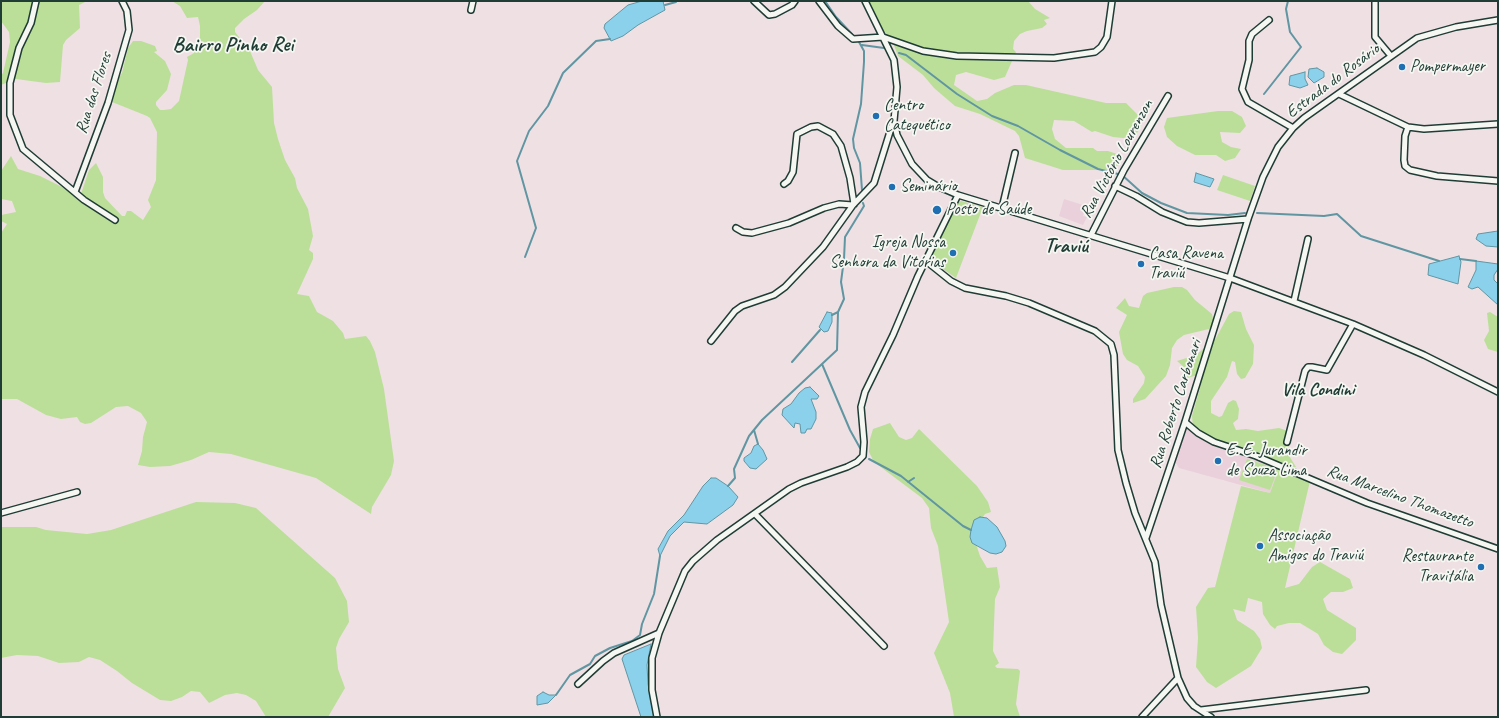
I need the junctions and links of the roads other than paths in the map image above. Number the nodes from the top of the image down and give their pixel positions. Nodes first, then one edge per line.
1 (36, 1) edge
2 (122, 1) edge
3 (473, 1) edge
4 (754, 1) edge
5 (795, 1) edge
6 (819, 1) edge
7 (865, 1) edge
8 (1112, 1) edge
9 (1375, 1) edge
10 (471, 10) dead end
11 (1269, 20) dead end
12 (1498, 20) edge
13 (884, 37) junction
14 (1391, 56) junction
15 (1339, 94) junction
16 (1168, 96) dead end
17 (894, 121) junction
18 (1498, 124) edge
19 (1408, 127) junction
20 (1293, 128) junction
21 (1015, 153) dead end
22 (1498, 181) edge
23 (784, 184) dead end
24 (1115, 186) junction
25 (75, 192) junction
26 (958, 195) junction
27 (854, 204) junction
28 (1002, 208) junction
29 (1248, 219) junction
30 (115, 220) dead end
31 (736, 228) dead end
32 (1091, 235) junction
33 (1308, 239) dead end
34 (926, 261) junction
35 (1230, 278) junction
36 (1294, 301) junction
37 (1353, 324) junction
38 (711, 342) dead end
39 (1498, 392) edge
40 (1185, 422) junction
41 (1288, 442) dead end
42 (77, 492) dead end
43 (1, 513) edge
44 (755, 514) junction
45 (1146, 538) junction
46 (1498, 549) edge
47 (659, 633) junction
48 (884, 646) dead end
49 (1178, 678) junction
50 (578, 684) dead end
51 (1366, 690) dead end
52 (1200, 710) junction
53 (657, 717) edge
54 (1142, 717) edge
55 (1211, 717) edge

1 - 25 street
2 - 25 street, Rua das Flores
3 - 10 street
4 - 5 street
6 - 13 street
7 - 13 street
8 - 13 street
9 - 14 street
11 - 20 street
12 - 14 street, Estrada do Rosário
13 - 17 street
14 - 15 street, Estrada do Rosário
15 - 19 street
15 - 20 street, Estrada do Rosário
16 - 24 street, Rua Victório Lourenzon
17 - 26 street
17 - 27 street
18 - 19 street
19 - 22 street
20 - 29 street, Estrada do Rosário
21 - 28 street
23 - 27 street
24 - 29 street
24 - 32 street, Rua Victório Lourenzon
25 - 30 street
26 - 28 street
26 - 34 street
27 - 31 street
27 - 38 street
28 - 32 street
29 - 35 street, Estrada do Rosário
32 - 35 street
33 - 36 street
34 - 44 street
34 - 45 street
35 - 36 street
35 - 40 street, Rua Roberto Carbonari
36 - 37 street
37 - 39 street
37 - 41 street
40 - 45 street, Rua Roberto Carbonari
40 - 46 street, Rua Marcelino Thomazetto
42 - 43 street
44 - 47 street
44 - 48 street
45 - 49 street
47 - 50 street
47 - 53 street
49 - 52 street
49 - 54 street
51 - 52 street
52 - 55 street

